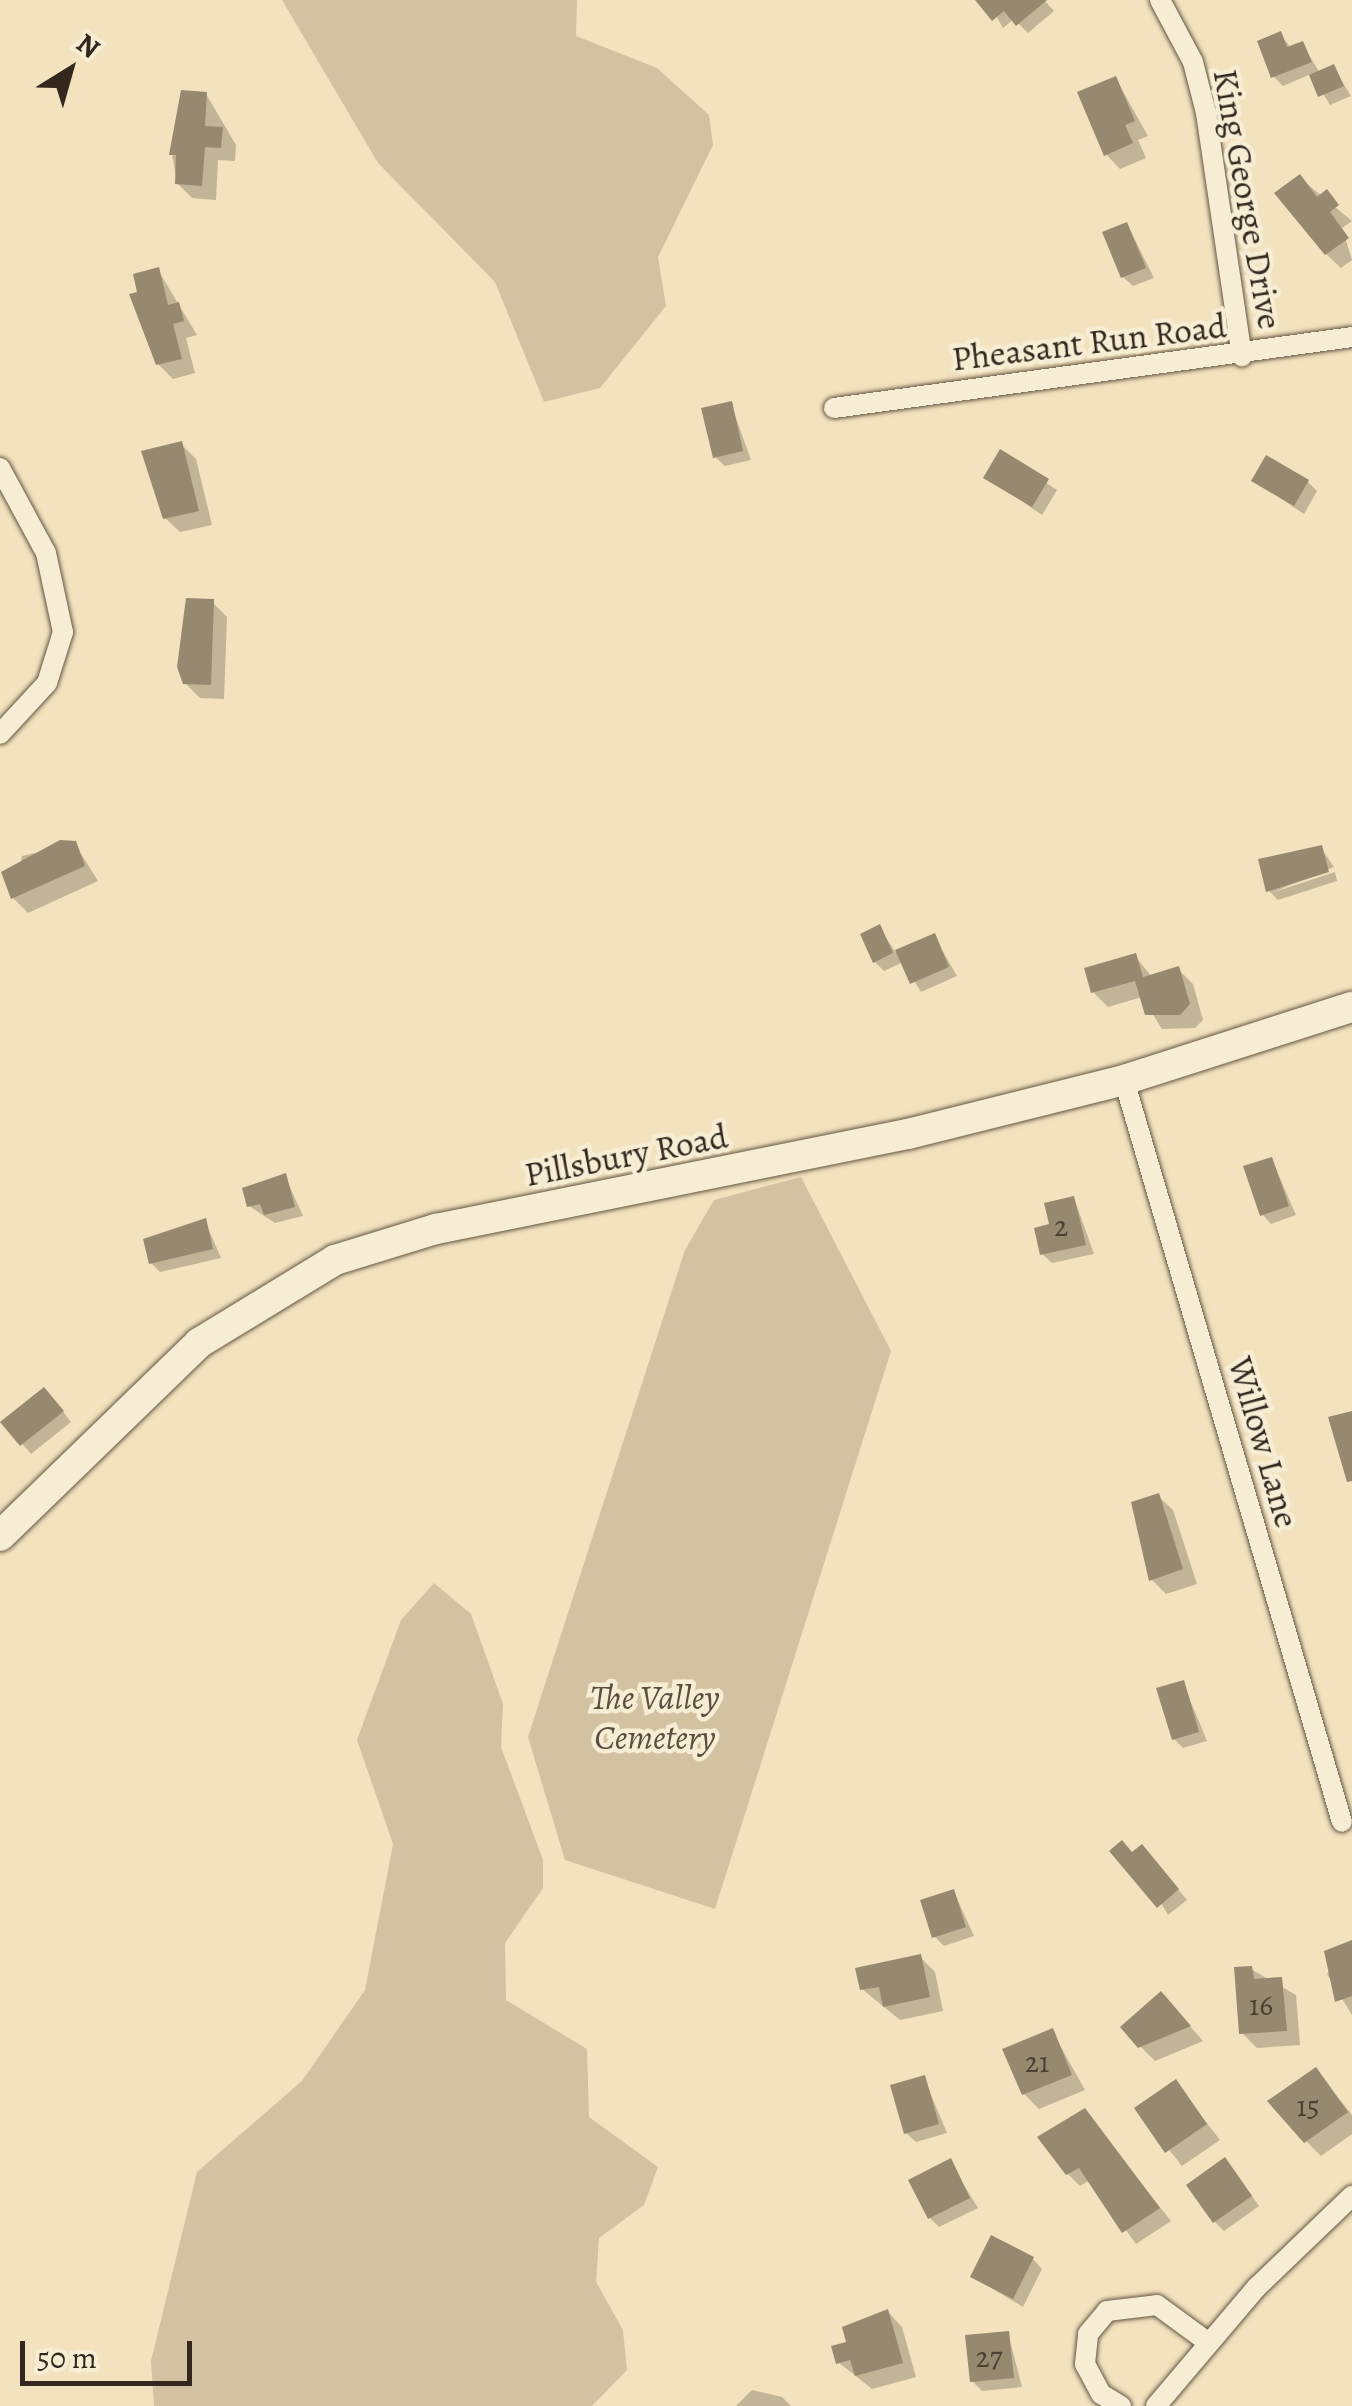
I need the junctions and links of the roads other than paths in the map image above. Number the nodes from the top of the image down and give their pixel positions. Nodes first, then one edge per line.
1 (1160, 0) edge
2 (1352, 337) edge
3 (1242, 356) junction
4 (834, 408) dead end
5 (0, 468) edge
6 (0, 734) edge
7 (1352, 1007) edge
8 (1124, 1080) junction
9 (0, 1536) edge
10 (1342, 1822) dead end
11 (1352, 2196) edge
12 (1209, 2343) junction
13 (1122, 2406) edge
14 (1156, 2406) edge

1 - 3 street, King George Drive
2 - 3 street, Pheasant Run Road
3 - 4 street, Pheasant Run Road
5 - 6 street
7 - 8 street, Pillsbury Road
8 - 9 street, Pillsbury Road
8 - 10 street, Willow Lane
11 - 12 street
12 - 13 street
12 - 14 street

